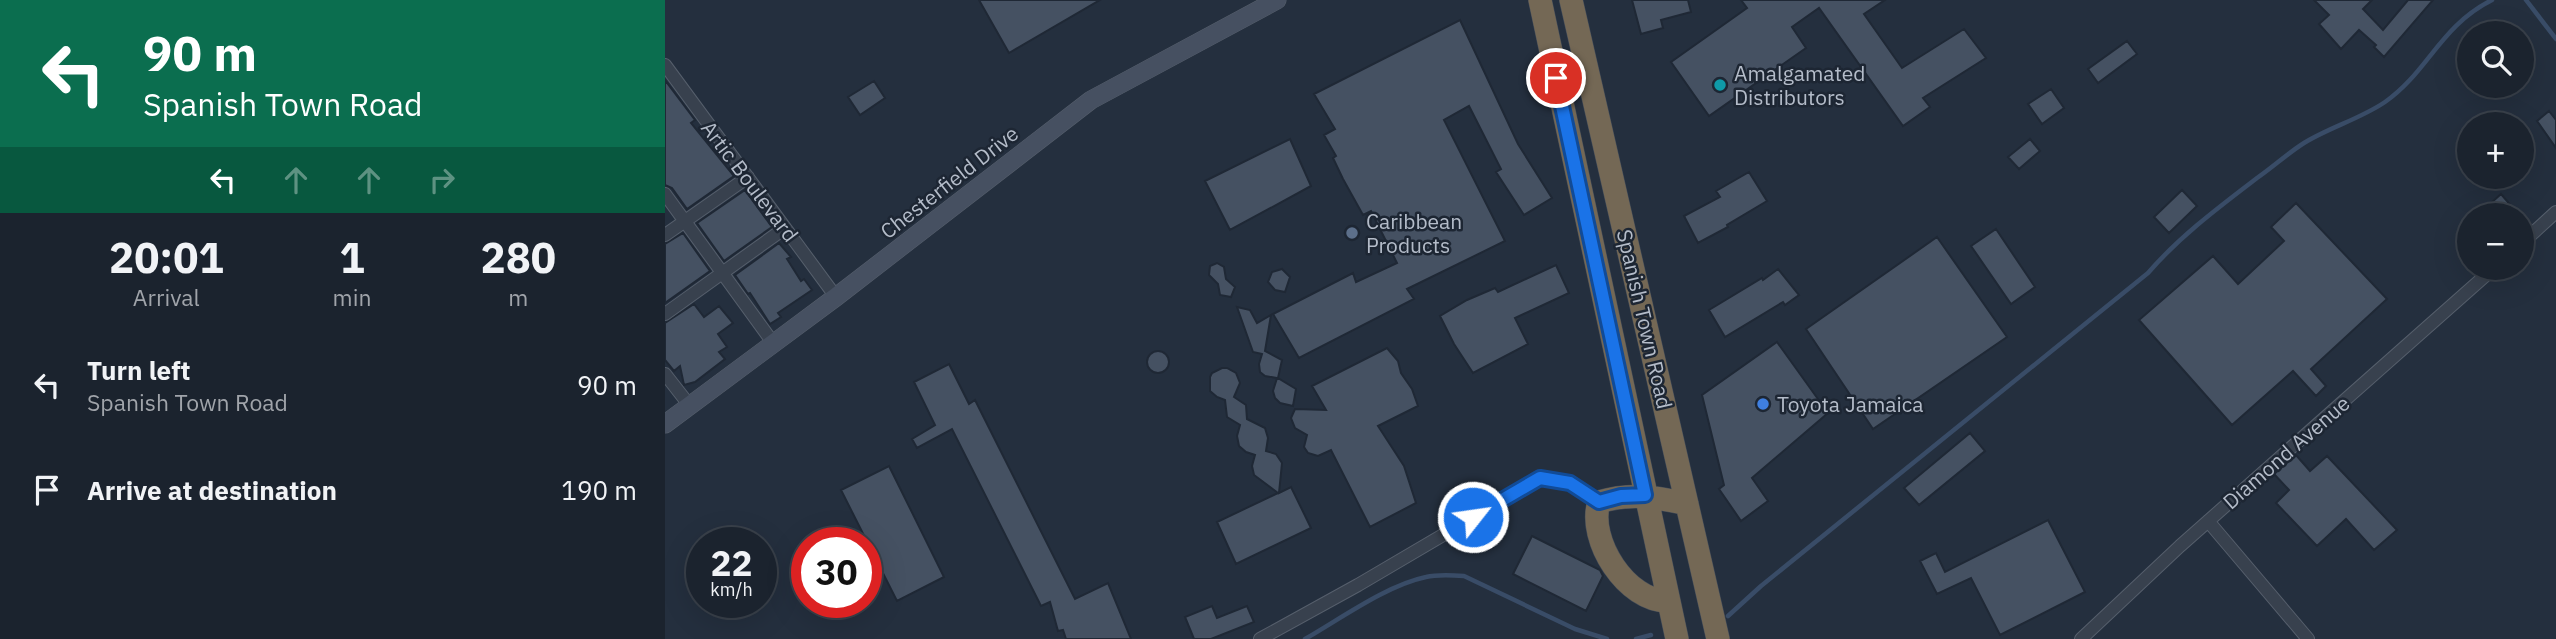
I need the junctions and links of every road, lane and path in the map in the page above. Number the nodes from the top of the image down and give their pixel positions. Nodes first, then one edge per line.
1 (1277, 0) edge
2 (1540, 0) edge
3 (1571, 0) edge
4 (665, 65) edge
5 (748, 177) junction
6 (665, 194) edge
7 (2556, 212) edge
8 (684, 220) junction
9 (785, 228) junction
10 (2534, 232) edge
11 (665, 235) edge
12 (721, 273) junction
13 (2480, 280) edge
14 (837, 297) junction
15 (665, 314) edge
16 (773, 344) junction
17 (665, 374) edge
18 (689, 406) junction
19 (665, 424) edge
20 (1645, 495) junction
21 (1599, 502) junction
22 (1687, 504) junction
23 (2208, 521) junction
24 (1668, 601) junction
25 (1260, 639) edge
26 (1677, 639) edge
27 (1718, 639) edge
28 (2081, 639) edge
29 (2308, 639) edge

1 - 14 street, Chesterfield Drive
2 - 20 highway, Spanish Town Road
3 - 22 highway, Spanish Town Road
4 - 5 street, Artic Boulevard
5 - 8 street
5 - 9 street, Artic Boulevard
6 - 8 street
7 - 10 street
8 - 11 street
8 - 12 street
9 - 12 street
9 - 14 street, Artic Boulevard
12 - 15 street
12 - 16 street
13 - 23 street, Diamond Avenue
14 - 16 street, Chesterfield Drive
16 - 18 street, Chesterfield Drive
17 - 18 street
18 - 19 street, Chesterfield Drive
20 - 21 highway
20 - 22 highway
20 - 24 highway, Spanish Town Road
21 - 24 highway
21 - 25 street
22 - 27 highway, Spanish Town Road
23 - 28 street, Diamond Avenue
23 - 29 street
24 - 26 highway, Spanish Town Road

